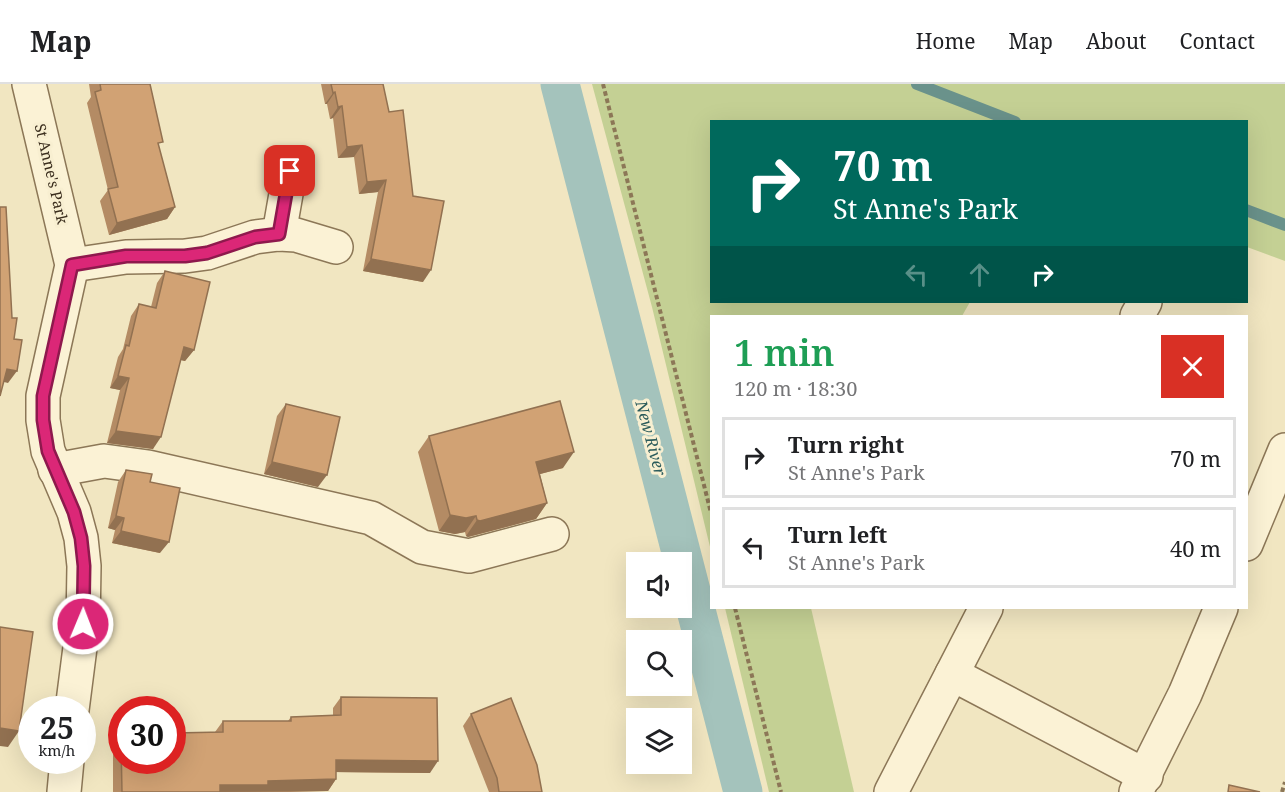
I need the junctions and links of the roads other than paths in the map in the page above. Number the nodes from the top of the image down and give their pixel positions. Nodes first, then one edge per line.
1 (29, 84) edge
2 (290, 171) dead end
3 (279, 234) junction
4 (336, 247) dead end
5 (72, 265) junction
6 (1285, 450) edge
7 (55, 470) junction
8 (552, 534) dead end
9 (1248, 539) edge
10 (985, 609) edge
11 (1221, 609) edge
12 (952, 674) junction
13 (74, 696) edge
14 (66, 774) edge
15 (1142, 787) edge
16 (64, 792) edge
17 (891, 792) edge

1 - 5 street, St Anne's Park
2 - 3 street
3 - 4 street
3 - 5 street
5 - 7 street, St Anne's Park
6 - 9 street
7 - 8 street
7 - 13 street, St Anne's Park
10 - 12 street
11 - 15 street
12 - 15 street
12 - 17 street
14 - 16 street

